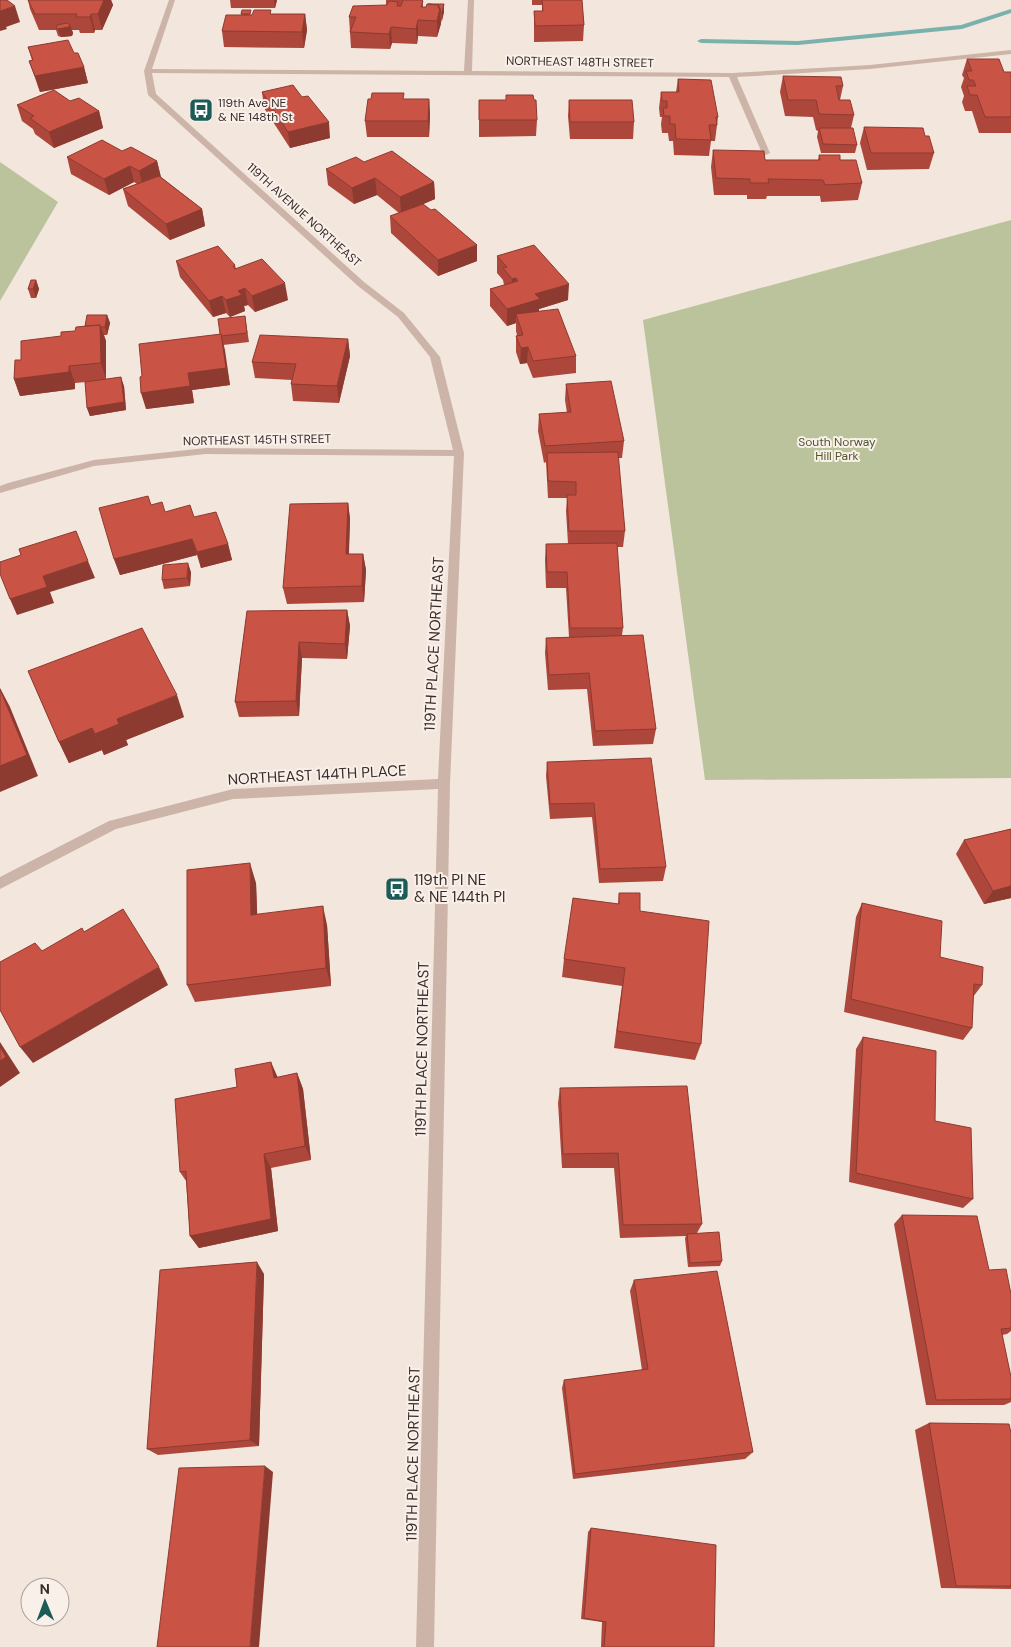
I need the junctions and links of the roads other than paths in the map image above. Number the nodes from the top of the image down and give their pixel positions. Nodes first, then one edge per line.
1 (172, 0) edge
2 (471, 0) edge
3 (1009, 54) edge
4 (148, 72) junction
5 (468, 72) junction
6 (732, 75) junction
7 (766, 153) edge
8 (459, 453) junction
9 (0, 490) edge
10 (444, 784) junction
11 (0, 883) edge
12 (425, 1647) edge

1 - 4 street
2 - 5 street
3 - 6 street, NORTHEAST 148TH STREET
4 - 5 street, NORTHEAST 148TH STREET
4 - 8 street, 119TH AVENUE NORTHEAST
5 - 6 street, NORTHEAST 148TH STREET
6 - 7 street
8 - 9 street, NORTHEAST 145TH STREET
8 - 10 street, 119TH PLACE NORTHEAST
10 - 11 street, NORTHEAST 144TH PLACE
10 - 12 street, 119TH PLACE NORTHEAST

